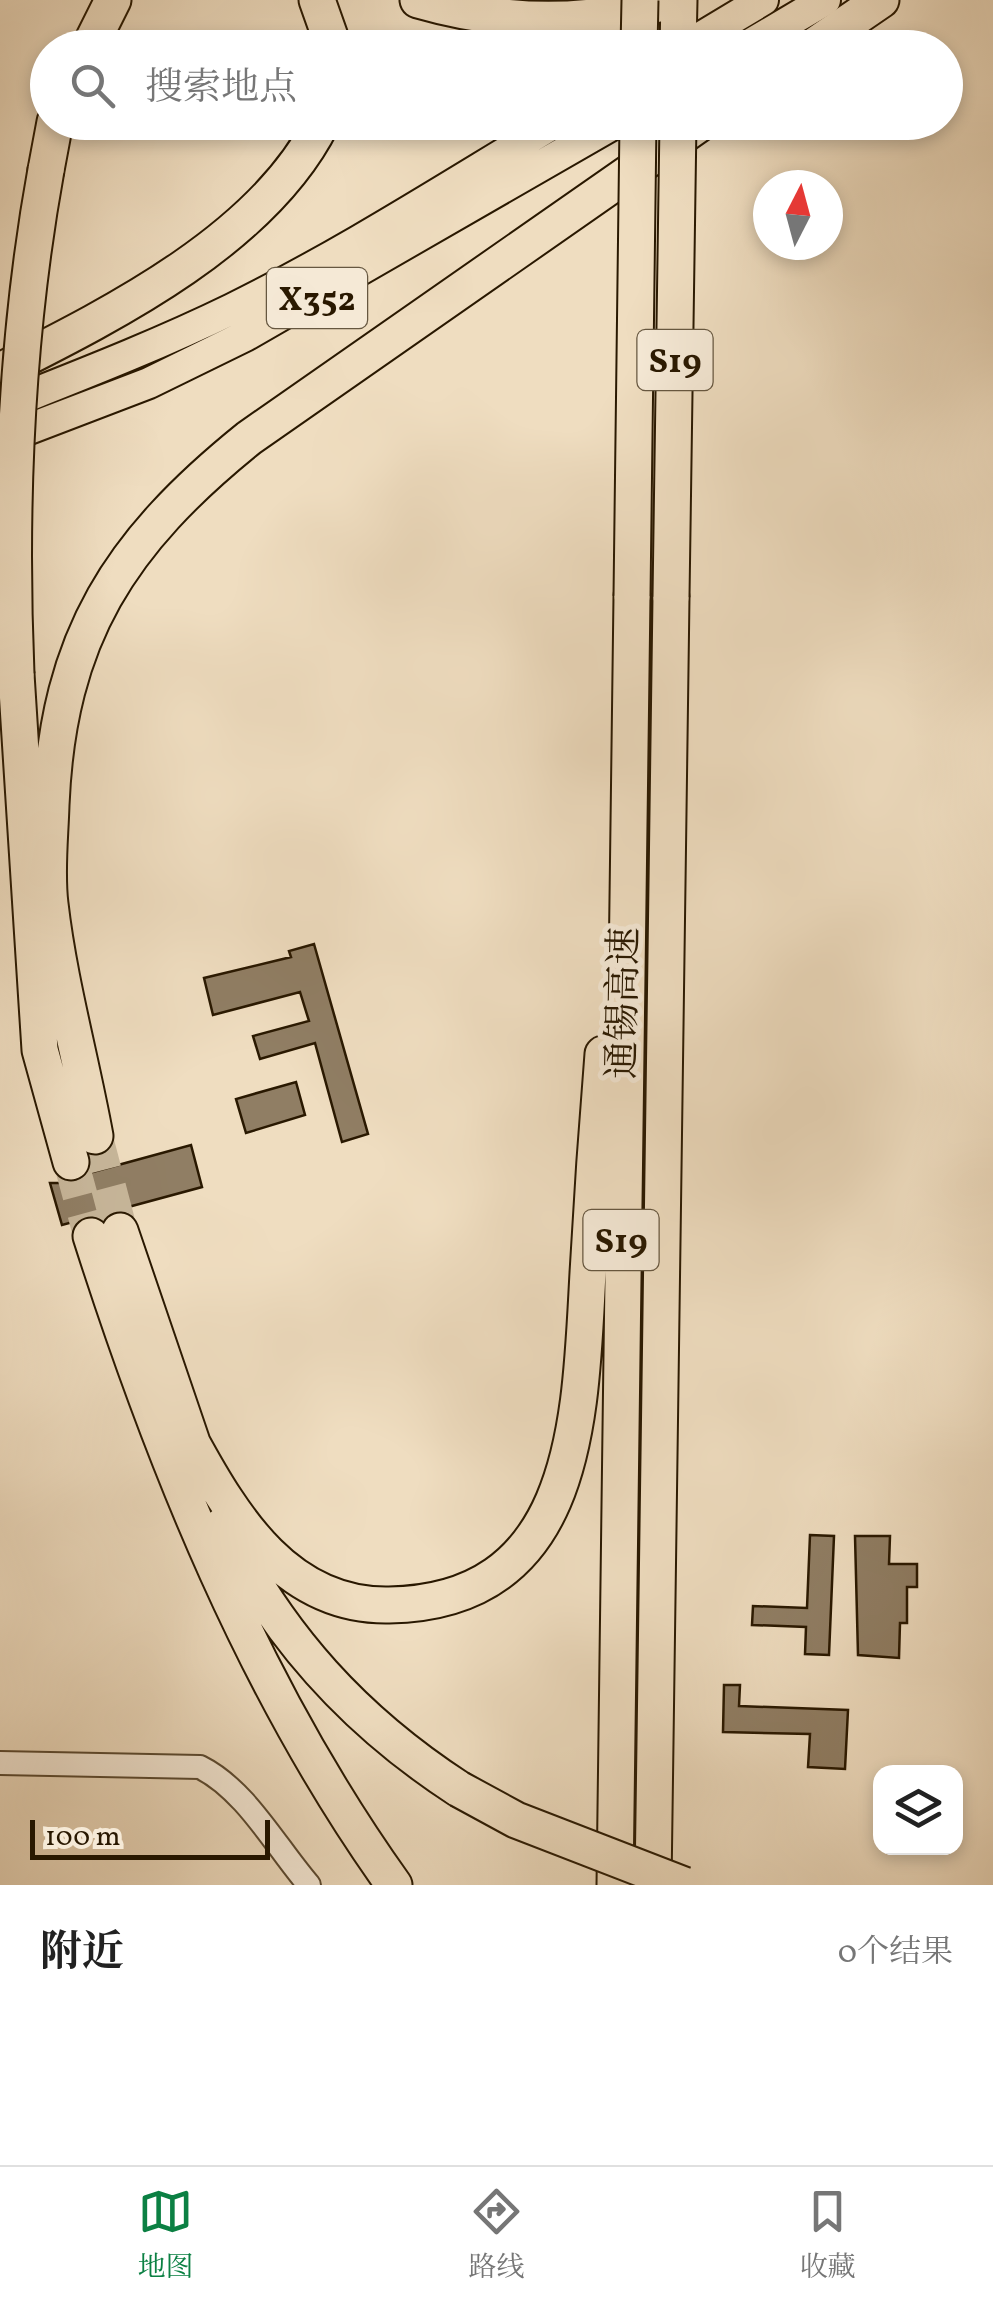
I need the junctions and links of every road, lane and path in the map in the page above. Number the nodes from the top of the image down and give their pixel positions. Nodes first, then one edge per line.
1 (96, 0) edge
2 (113, 0) edge
3 (317, 0) edge
4 (418, 0) edge
5 (640, 0) edge
6 (671, 0) edge
7 (679, 0) edge
8 (763, 0) edge
9 (826, 0) edge
10 (881, 0) edge
11 (83, 30) edge
12 (98, 30) edge
13 (328, 30) edge
14 (640, 30) edge
15 (680, 30) edge
16 (711, 30) edge
17 (775, 30) edge
18 (838, 30) edge
19 (54, 140) edge
20 (63, 140) edge
21 (313, 140) edge
22 (525, 140) edge
23 (585, 140) edge
24 (638, 140) edge
25 (676, 140) edge
26 (678, 140) edge
27 (53, 169) junction
28 (0, 371) edge
29 (0, 407) edge
30 (0, 440) edge
31 (630, 749) junction
32 (0, 765) edge
33 (40, 908) junction
34 (96, 1136) tunnel mouth
35 (71, 1162) tunnel mouth
36 (106, 1233) tunnel mouth
37 (183, 1452) junction
38 (657, 1530) junction
39 (0, 1763) edge
40 (455, 1796) junction
41 (309, 1885) edge
42 (394, 1885) edge
43 (615, 1885) edge
44 (636, 1885) edge
45 (653, 1885) edge
46 (668, 1885) edge
47 (684, 1885) edge

1 - 11 highway
2 - 12 highway
3 - 13 highway
4 - 6 highway
5 - 14 highway, bridge
7 - 15 highway
8 - 16 main road
9 - 17 main road
10 - 18 highway
19 - 27 highway
20 - 27 highway
21 - 28 highway
22 - 29 main road, X352
23 - 30 main road, X352
24 - 31 highway, 通锡高速 / S19, bridge
25 - 33 highway
26 - 38 highway, 通锡高速 / S19, bridge
27 - 33 highway, bridge
31 - 37 highway
31 - 43 highway, 通锡高速 / S19
32 - 33 highway
33 - 34 highway
33 - 35 highway
36 - 37 highway
37 - 40 highway
37 - 42 highway
38 - 45 highway, 通锡高速 / S19
38 - 46 highway
39 - 41 street
40 - 44 highway
40 - 47 highway, bridge

